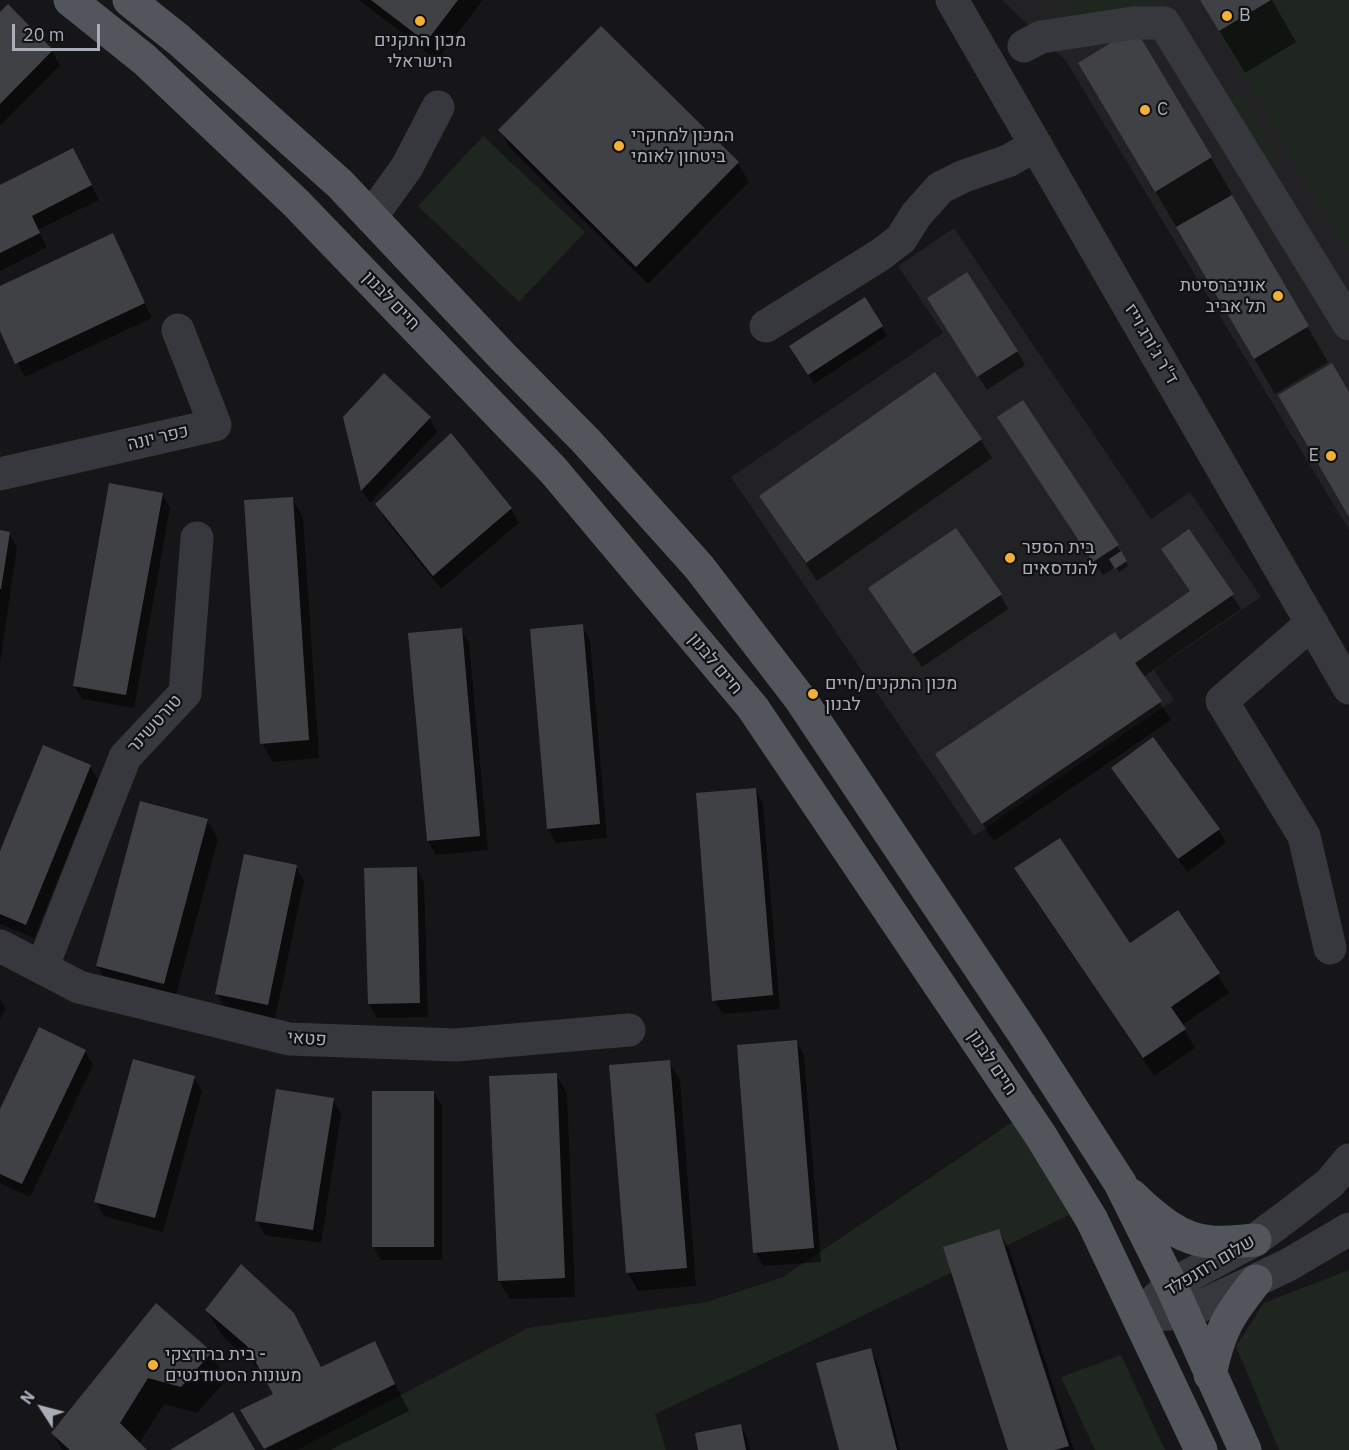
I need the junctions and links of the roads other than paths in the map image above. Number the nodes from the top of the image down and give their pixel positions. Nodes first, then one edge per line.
1 (70, 0) edge
2 (129, 0) edge
3 (956, 2) edge
4 (1024, 46) dead end
5 (438, 106) dead end
6 (1036, 145) junction
7 (371, 217) junction
8 (1349, 324) edge
9 (766, 326) dead end
10 (178, 330) dead end
11 (0, 474) edge
12 (197, 538) dead end
13 (1312, 623) junction
14 (1349, 688) edge
15 (0, 946) edge
16 (1330, 948) dead end
17 (42, 968) junction
18 (629, 1030) dead end
19 (1349, 1160) edge
20 (1120, 1183) junction
21 (1349, 1228) edge
22 (1255, 1240) junction
23 (1256, 1281) junction
24 (1177, 1299) junction
25 (1138, 1316) junction
26 (1210, 1375) junction
27 (1201, 1450) edge
28 (1245, 1450) edge

1 - 25 main road, חיים לבנון
2 - 7 main road
3 - 6 street, ד"ר ג'ורג וייז
4 - 8 street
5 - 7 street
6 - 9 street
6 - 13 street, ד"ר ג'ורג וייז
7 - 20 main road
10 - 11 street, כפר יונה
12 - 17 street, טורטשינר
13 - 14 street, ד"ר ג'ורג וייז
13 - 16 street
15 - 17 street, פטאי
17 - 18 street, פטאי
19 - 22 street, שלום רוזנפלד
20 - 22 main road
20 - 24 main road
21 - 23 street, שלום רוזנפלד
22 - 24 street, שלום רוזנפלד
23 - 24 street, שלום רוזנפלד
23 - 26 main road
24 - 25 street, שלום רוזנפלד
24 - 26 main road
25 - 27 main road, חיים לבנון
26 - 28 main road

